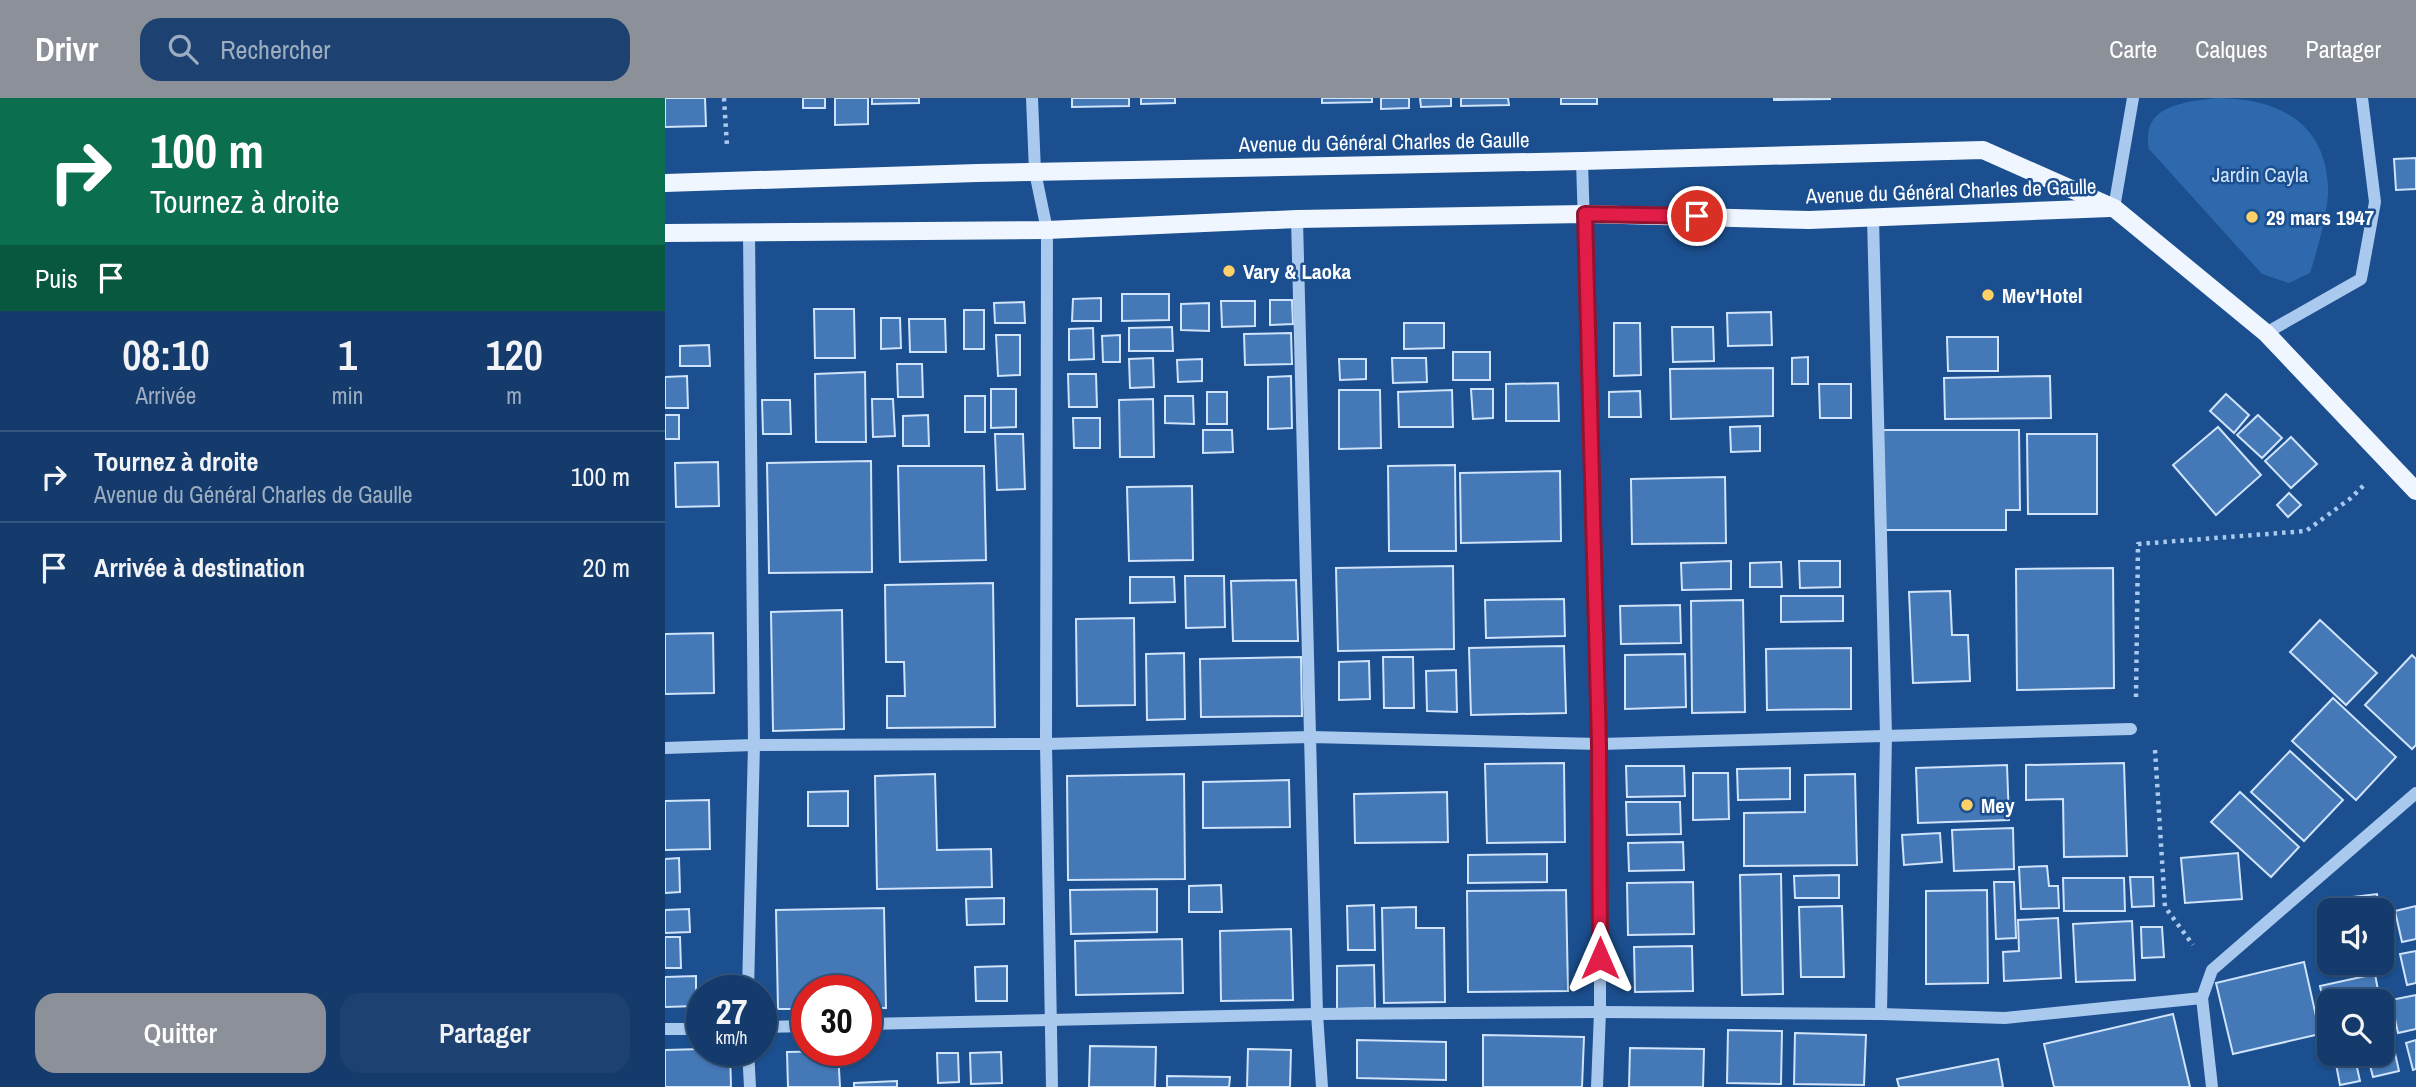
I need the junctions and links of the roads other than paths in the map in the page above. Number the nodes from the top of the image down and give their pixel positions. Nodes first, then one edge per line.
1 (1032, 98) edge
2 (2133, 98) edge
3 (2362, 98) edge
4 (1583, 161) junction
5 (1035, 172) junction
6 (665, 183) edge
7 (2113, 208) junction
8 (1585, 214) junction
9 (1873, 218) junction
10 (1297, 219) junction
11 (1047, 230) junction
12 (750, 232) junction
13 (665, 233) edge
14 (2266, 333) junction
15 (2416, 491) edge
16 (2131, 729) road end
17 (1886, 734) junction
18 (1311, 737) junction
19 (1046, 744) junction
20 (1599, 744) junction
21 (754, 745) junction
22 (665, 748) edge
23 (2416, 793) edge
24 (748, 975) edge
25 (2202, 998) junction
26 (1600, 1012) junction
27 (1317, 1013) junction
28 (1881, 1014) junction
29 (1052, 1019) junction
30 (882, 1024) edge
31 (665, 1029) edge
32 (686, 1029) edge
33 (749, 1066) edge
34 (750, 1087) edge
35 (1052, 1087) edge
36 (1322, 1087) edge
37 (1597, 1087) edge
38 (2211, 1087) edge

1 - 5 street
2 - 7 street
3 - 14 street
4 - 5 main road, Avenue du Général Charles de Gaulle
4 - 7 main road, Avenue du Général Charles de Gaulle
4 - 8 street
5 - 6 main road, Avenue du Général Charles de Gaulle
5 - 11 street
7 - 9 main road, Avenue du Général Charles de Gaulle
7 - 14 main road
8 - 9 main road, Avenue du Général Charles de Gaulle
8 - 10 main road, Avenue du Général Charles de Gaulle
8 - 20 street
9 - 17 street
10 - 11 main road, Avenue du Général Charles de Gaulle
10 - 18 street
11 - 12 main road, Avenue du Général Charles de Gaulle
11 - 19 street
12 - 13 main road, Avenue du Général Charles de Gaulle
12 - 21 street
14 - 15 main road
16 - 17 street
17 - 20 street
17 - 28 street
18 - 19 street
18 - 20 street
18 - 27 street
19 - 21 street
19 - 29 street
20 - 26 street
21 - 22 street
21 - 24 street
23 - 25 street
25 - 28 street
25 - 38 street
26 - 27 street
26 - 28 street
26 - 37 street
27 - 29 street
27 - 36 street
29 - 30 street
29 - 35 street
31 - 32 street
33 - 34 street

